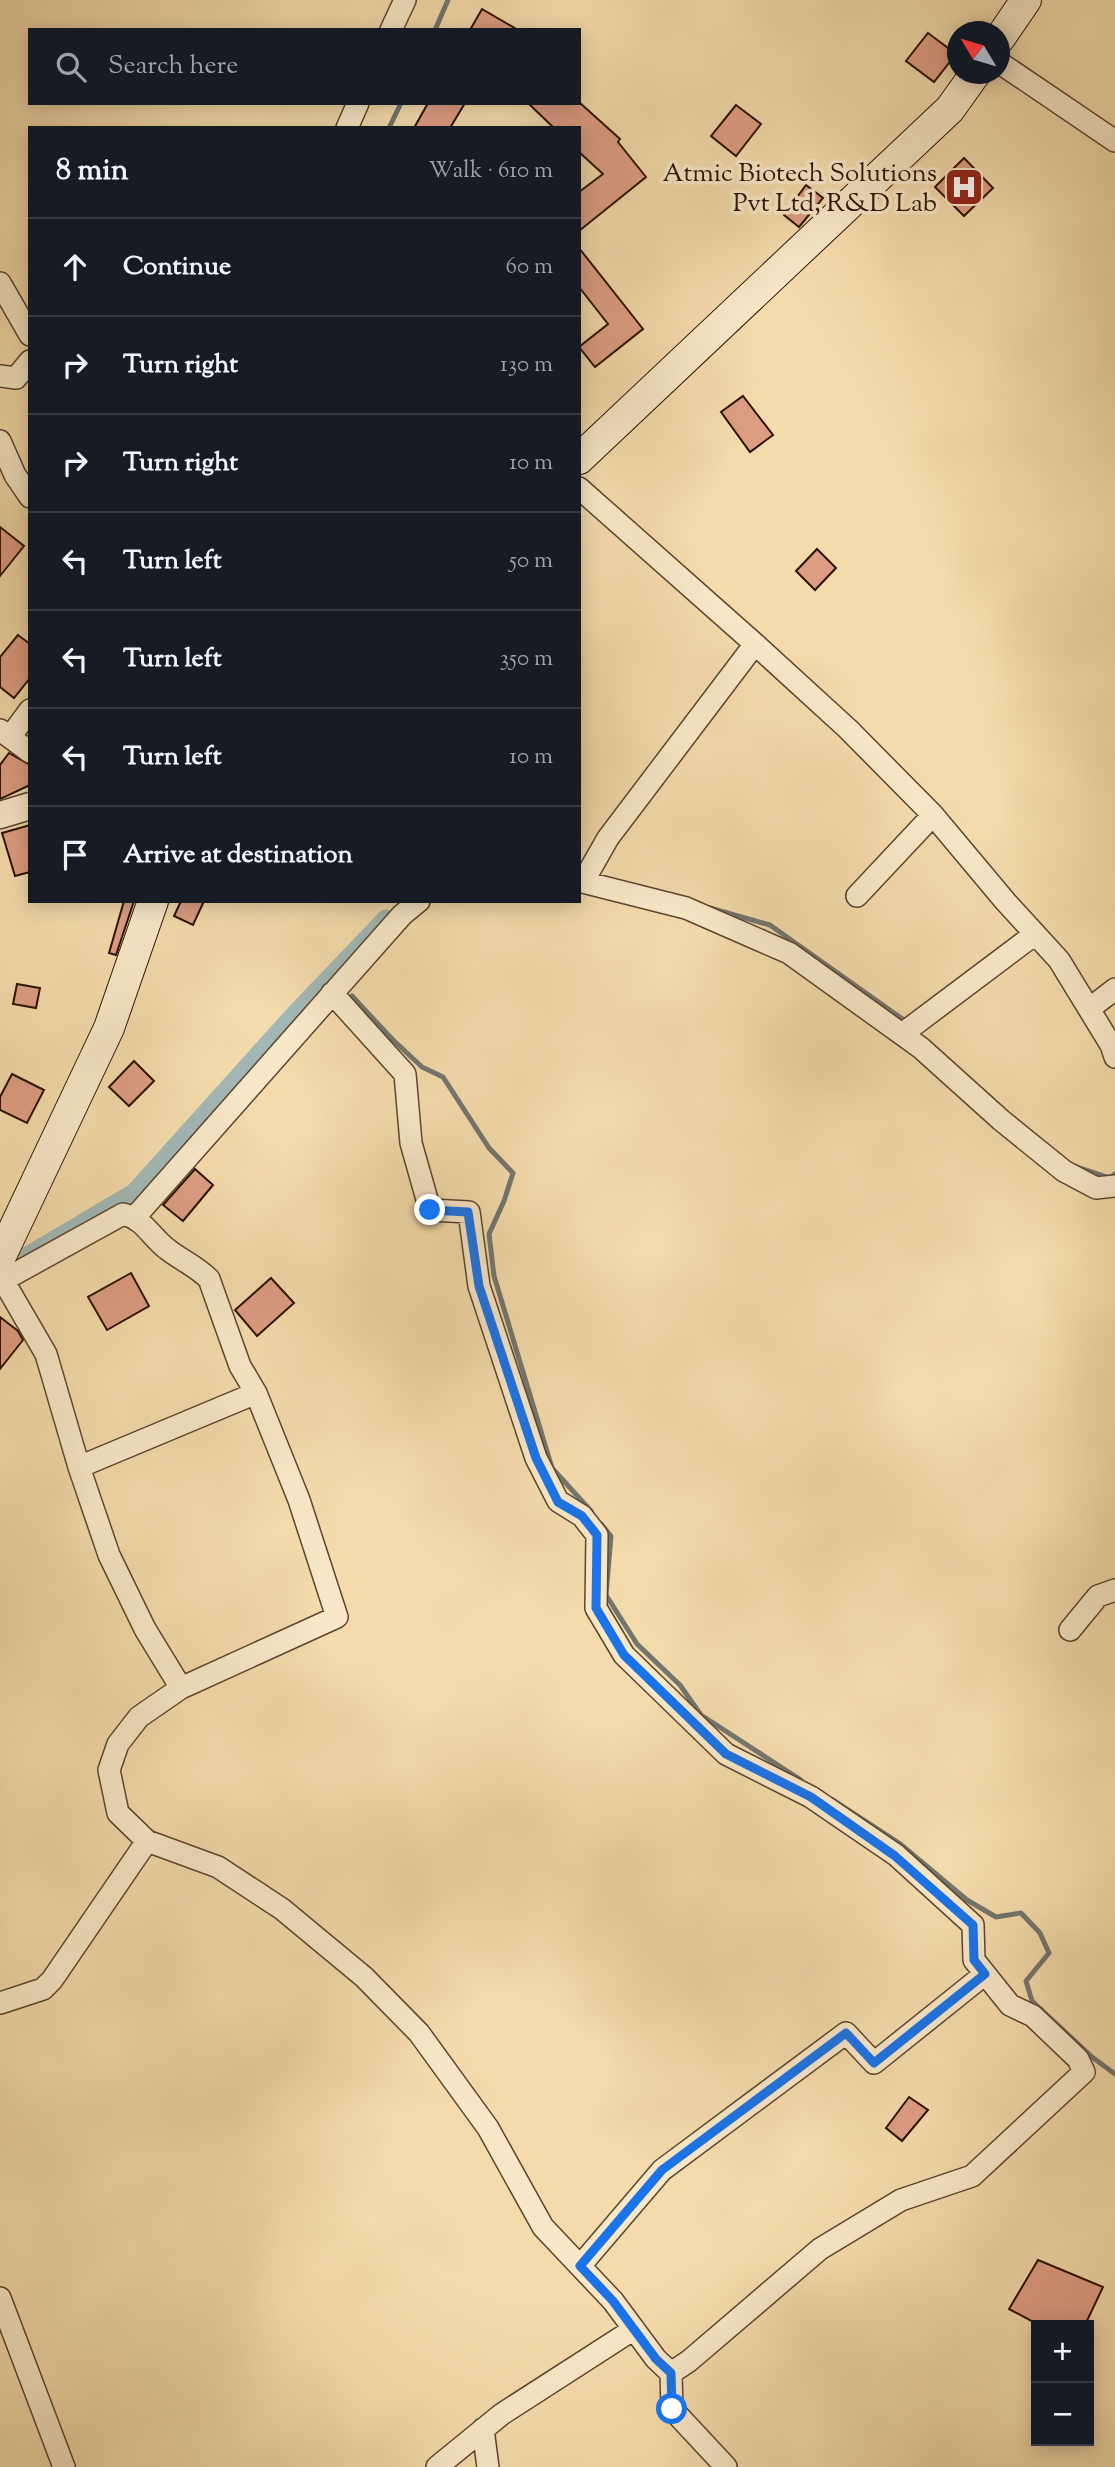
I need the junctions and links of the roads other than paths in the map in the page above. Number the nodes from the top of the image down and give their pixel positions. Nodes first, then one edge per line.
1 (405, 0) edge
2 (1026, 0) edge
3 (1010, 23) edge
4 (392, 28) edge
5 (1010, 70) edge
6 (968, 84) edge
7 (357, 105) edge
8 (348, 126) edge
9 (1115, 141) edge
10 (0, 283) edge
11 (28, 332) edge
12 (28, 363) edge
13 (0, 376) edge
14 (0, 441) edge
15 (581, 457) edge
16 (581, 490) edge
17 (28, 494) edge
18 (755, 643) junction
19 (28, 712) edge
20 (5, 733) edge
21 (28, 750) edge
22 (28, 807) edge
23 (0, 815) edge
24 (933, 815) junction
25 (582, 881) edge
26 (857, 896) dead end
27 (152, 903) edge
28 (417, 903) edge
29 (1035, 934) junction
30 (1115, 989) edge
31 (332, 993) junction
32 (1089, 1009) junction
33 (902, 1034) junction
34 (1115, 1057) edge
35 (1115, 1186) edge
36 (135, 1217) junction
37 (1, 1273) edge
38 (256, 1393) junction
39 (79, 1467) junction
40 (1115, 1590) edge
41 (1070, 1630) dead end
42 (181, 1688) junction
43 (147, 1841) junction
44 (985, 1974) junction
45 (0, 2003) edge
46 (580, 2266) junction
47 (0, 2298) edge
48 (634, 2329) junction
49 (671, 2373) junction
50 (484, 2429) junction
51 (64, 2467) edge
52 (437, 2467) edge
53 (488, 2467) edge
54 (726, 2467) edge

1 - 4 street
2 - 3 main road
5 - 9 street
6 - 15 main road
7 - 8 street
10 - 11 street
12 - 13 street
14 - 17 street
16 - 18 street
18 - 24 street
18 - 25 street
19 - 20 street
20 - 21 street
22 - 23 street
24 - 26 street
24 - 29 street
25 - 33 street
27 - 37 main road
28 - 31 street
29 - 32 street
29 - 33 street
30 - 32 street
31 - 36 street
31 - 44 street
32 - 34 street
33 - 35 street
36 - 37 street
36 - 38 street
37 - 39 street
38 - 39 street
38 - 42 street
39 - 42 street
40 - 41 street
42 - 43 street
43 - 45 street
43 - 46 street
44 - 46 street
44 - 49 street
46 - 48 street
47 - 51 street
48 - 49 street
48 - 50 street
49 - 54 street
50 - 52 street
50 - 53 street

